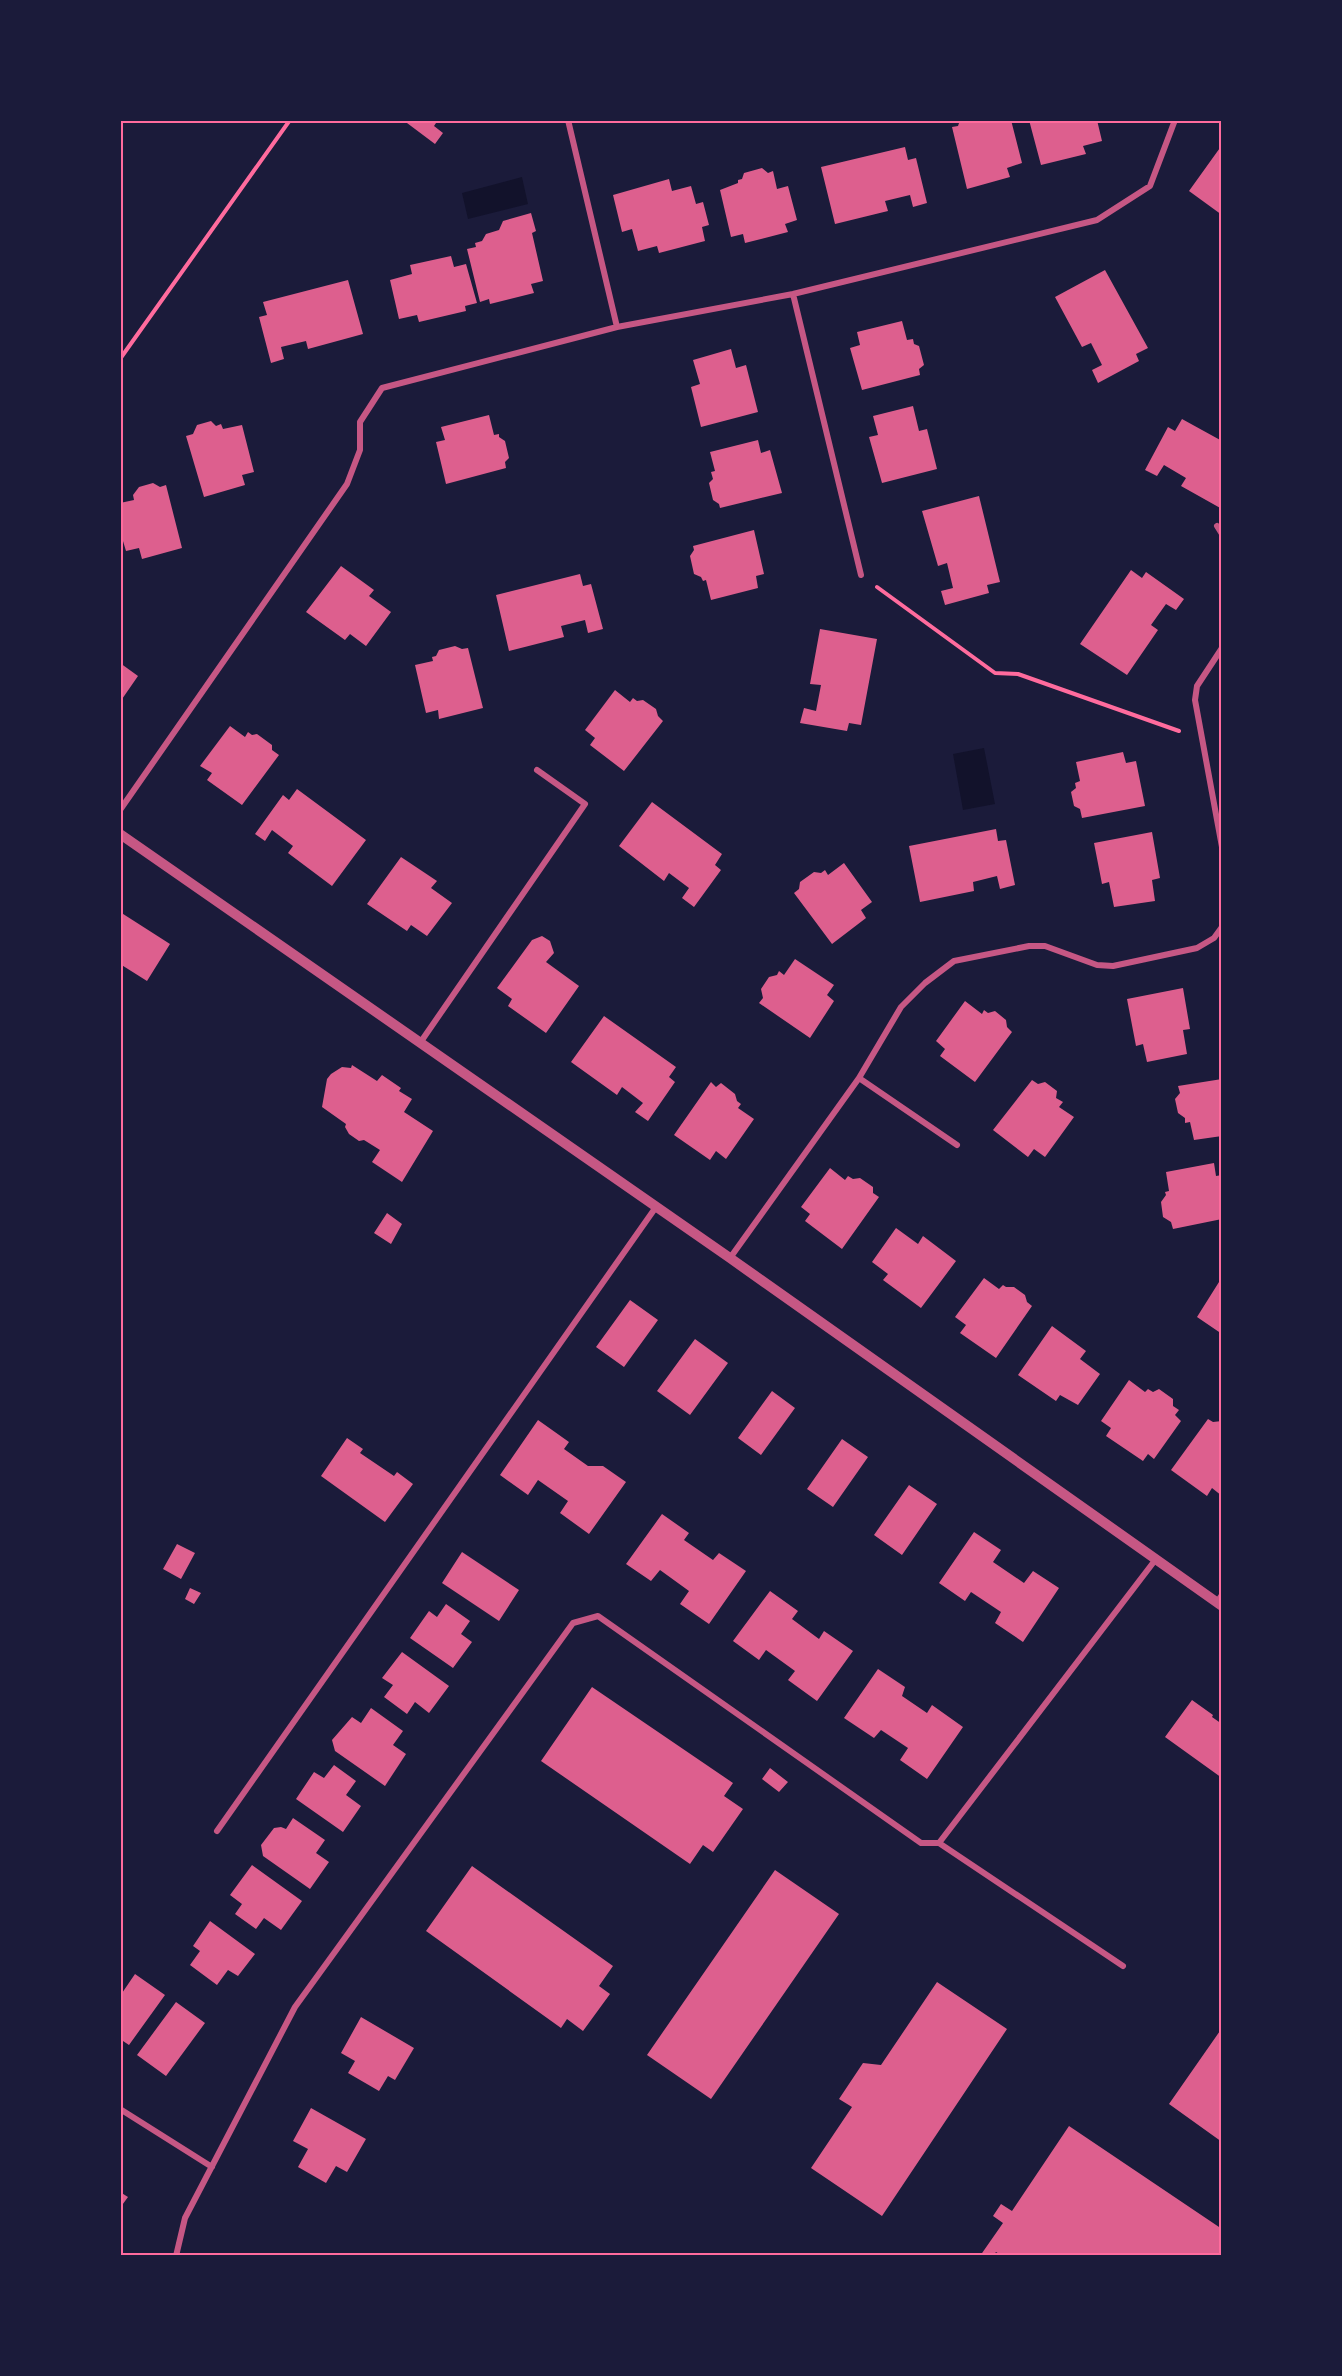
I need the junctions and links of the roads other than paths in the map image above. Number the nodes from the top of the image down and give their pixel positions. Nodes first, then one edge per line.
1 (568, 120) edge
2 (1175, 120) edge
3 (793, 294) junction
4 (617, 327) junction
5 (1217, 526) dead end
6 (1222, 534) edge
7 (861, 575) road end
8 (1222, 648) edge
9 (537, 770) dead end
10 (120, 810) edge
11 (120, 834) edge
12 (1222, 847) edge
13 (1222, 927) edge
14 (419, 1043) junction
15 (859, 1078) junction
16 (957, 1145) dead end
17 (656, 1207) junction
18 (730, 1258) junction
19 (1156, 1559) junction
20 (1220, 1601) edge
21 (217, 1830) dead end
22 (939, 1843) junction
23 (1123, 1966) dead end
24 (120, 2109) edge
25 (212, 2167) junction
26 (176, 2256) edge

1 - 4 street
2 - 3 street
3 - 4 street
3 - 7 street
4 - 10 street
5 - 6 street
8 - 12 street
9 - 14 street
11 - 14 street
13 - 15 street
14 - 17 street
15 - 16 street
15 - 18 street
17 - 18 street
17 - 21 street
18 - 19 street
19 - 20 street
19 - 22 street
22 - 23 street
22 - 25 street
24 - 25 street
25 - 26 street

